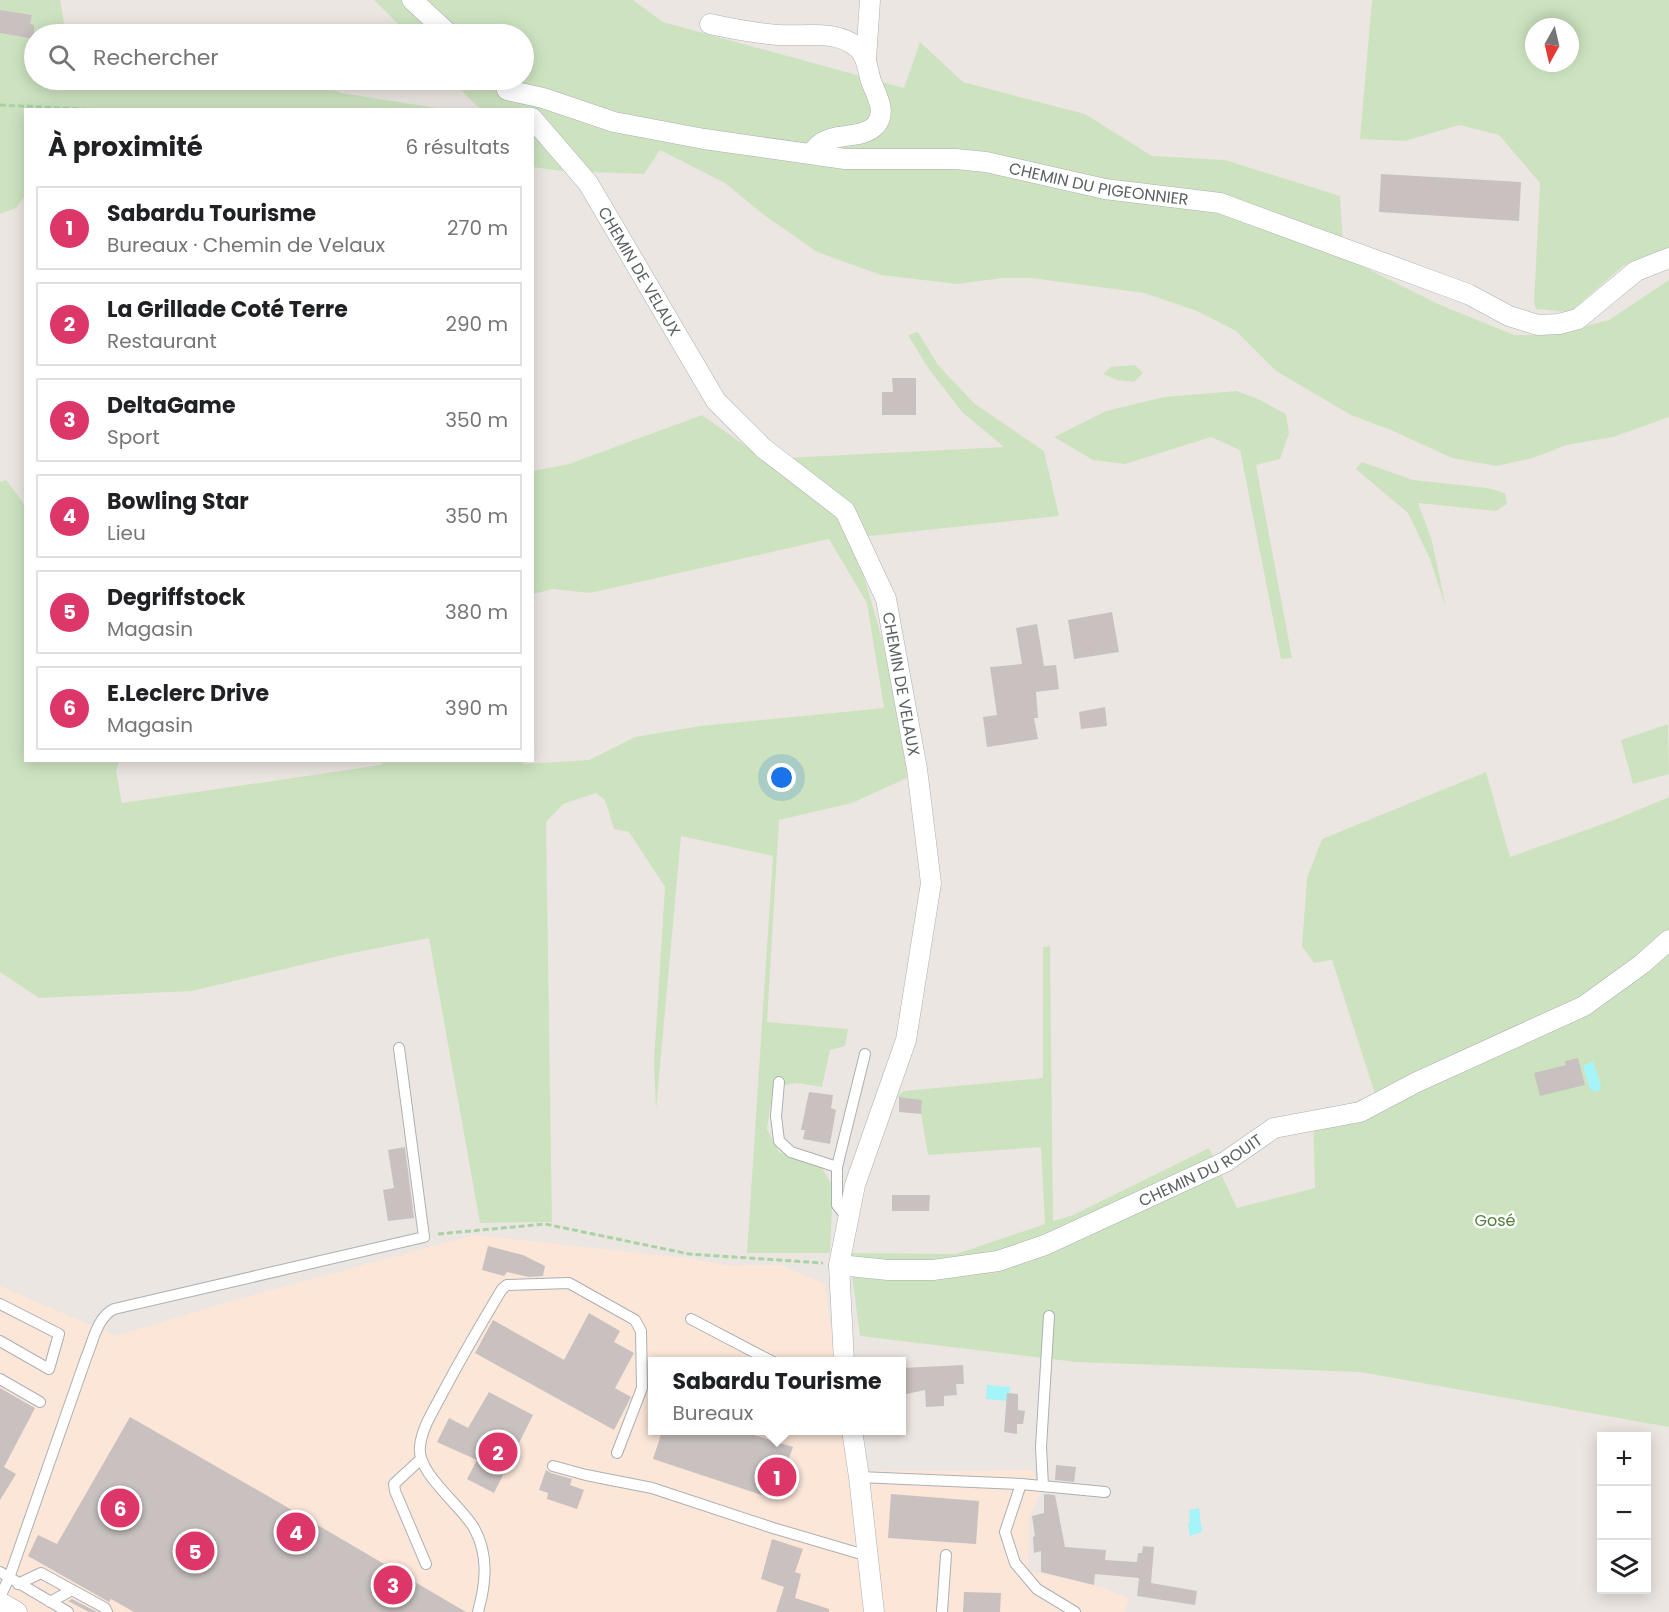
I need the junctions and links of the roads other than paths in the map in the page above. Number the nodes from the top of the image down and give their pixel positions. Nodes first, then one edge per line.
1 (412, 0) edge
2 (870, 0) edge
3 (438, 24) edge
4 (710, 24) dead end
5 (866, 58) junction
6 (507, 90) edge
7 (518, 90) edge
8 (523, 108) edge
9 (534, 120) edge
10 (811, 154) junction
11 (1669, 258) edge
12 (1669, 940) edge
13 (399, 1048) dead end
14 (865, 1054) dead end
15 (779, 1082) dead end
16 (837, 1167) junction
17 (848, 1219) junction
18 (839, 1265) junction
19 (0, 1304) edge
20 (1049, 1316) dead end
21 (691, 1319) dead end
22 (0, 1341) edge
23 (763, 1357) edge
24 (844, 1357) edge
25 (0, 1379) edge
26 (40, 1402) dead end
27 (853, 1435) edge
28 (617, 1453) dead end
29 (421, 1459) junction
30 (553, 1466) dead end
31 (859, 1477) junction
32 (1021, 1484) junction
33 (1043, 1486) junction
34 (1106, 1492) dead end
35 (946, 1555) dead end
36 (868, 1556) junction
37 (426, 1564) dead end
38 (9, 1578) edge
39 (56, 1582) junction
40 (72, 1590) junction
41 (34, 1592) junction
42 (0, 1597) edge
43 (90, 1599) junction
44 (0, 1602) edge
45 (50, 1602) junction
46 (105, 1610) edge
47 (67, 1611) edge
48 (17, 1612) edge
49 (92, 1612) edge
50 (478, 1612) edge
51 (874, 1612) edge
52 (942, 1612) edge
53 (1075, 1612) edge

1 - 3 street
2 - 5 street
4 - 5 street
5 - 10 street
6 - 8 street
7 - 10 street, CHEMIN DU PIGEONNIER
9 - 17 street, CHEMIN DE VELAUX
10 - 11 street, CHEMIN DU PIGEONNIER
12 - 18 street, CHEMIN DU ROUIT
13 - 38 lane
14 - 16 lane
15 - 16 lane
16 - 17 lane
17 - 18 street, CHEMIN DE VELAUX
18 - 24 street, CHEMIN DE VELAUX
19 - 22 lane
20 - 33 lane
21 - 23 lane
25 - 26 lane
27 - 31 street
28 - 29 lane
29 - 37 lane
29 - 50 lane
30 - 36 lane
31 - 32 lane
31 - 36 street
32 - 33 lane
32 - 53 lane
33 - 34 lane
35 - 52 lane
36 - 51 street
38 - 39 lane
38 - 41 lane
38 - 42 lane
39 - 40 lane
39 - 41 lane
40 - 43 lane
40 - 45 lane
41 - 45 lane
43 - 46 lane
43 - 47 lane
44 - 48 street
45 - 47 lane
46 - 49 lane

